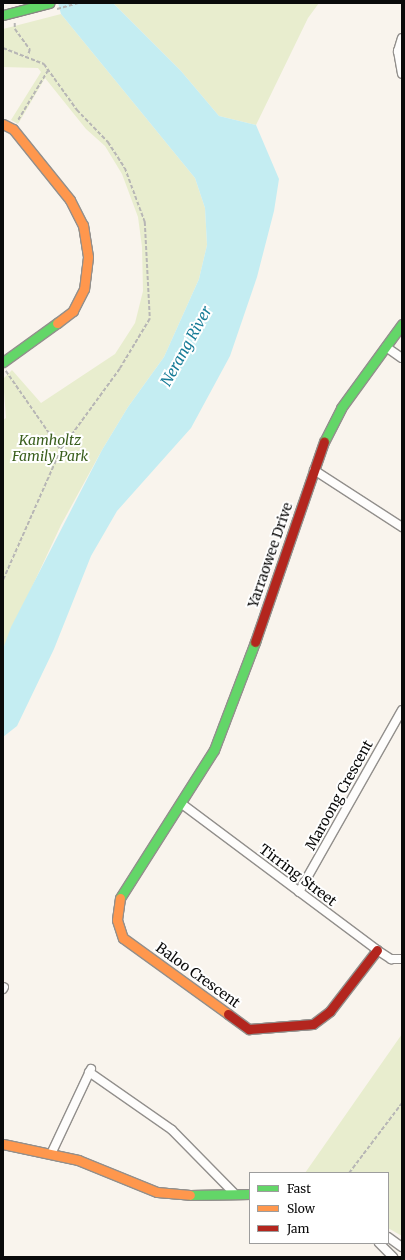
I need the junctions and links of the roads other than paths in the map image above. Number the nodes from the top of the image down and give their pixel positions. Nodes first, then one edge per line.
1 (49, 3) edge
2 (3, 15) edge
3 (402, 38) edge
4 (402, 74) edge
5 (3, 124) edge
6 (402, 324) edge
7 (386, 347) junction
8 (402, 358) edge
9 (4, 365) edge
10 (314, 470) junction
11 (402, 527) edge
12 (402, 710) edge
13 (182, 804) junction
14 (299, 892) junction
15 (377, 950) junction
16 (402, 958) edge
17 (3, 1144) edge
18 (51, 1154) junction
19 (234, 1193) junction
20 (249, 1194) edge
21 (389, 1238) edge
22 (380, 1244) edge
23 (402, 1247) edge
24 (393, 1257) edge

1 - 2 street, bridge
3 - 4 street
5 - 9 street
6 - 7 street, Yarraowee Drive
7 - 8 street
7 - 10 street, Yarraowee Drive
10 - 11 street
10 - 13 street, Yarraowee Drive
12 - 14 street, Maroong Crescent
13 - 14 street, Tirring Street
13 - 15 street, Baloo Crescent
14 - 15 street, Tirring Street
15 - 16 street, Tirring Street
17 - 18 street
18 - 19 street
18 - 19 street
19 - 20 street
21 - 23 street
22 - 24 street

